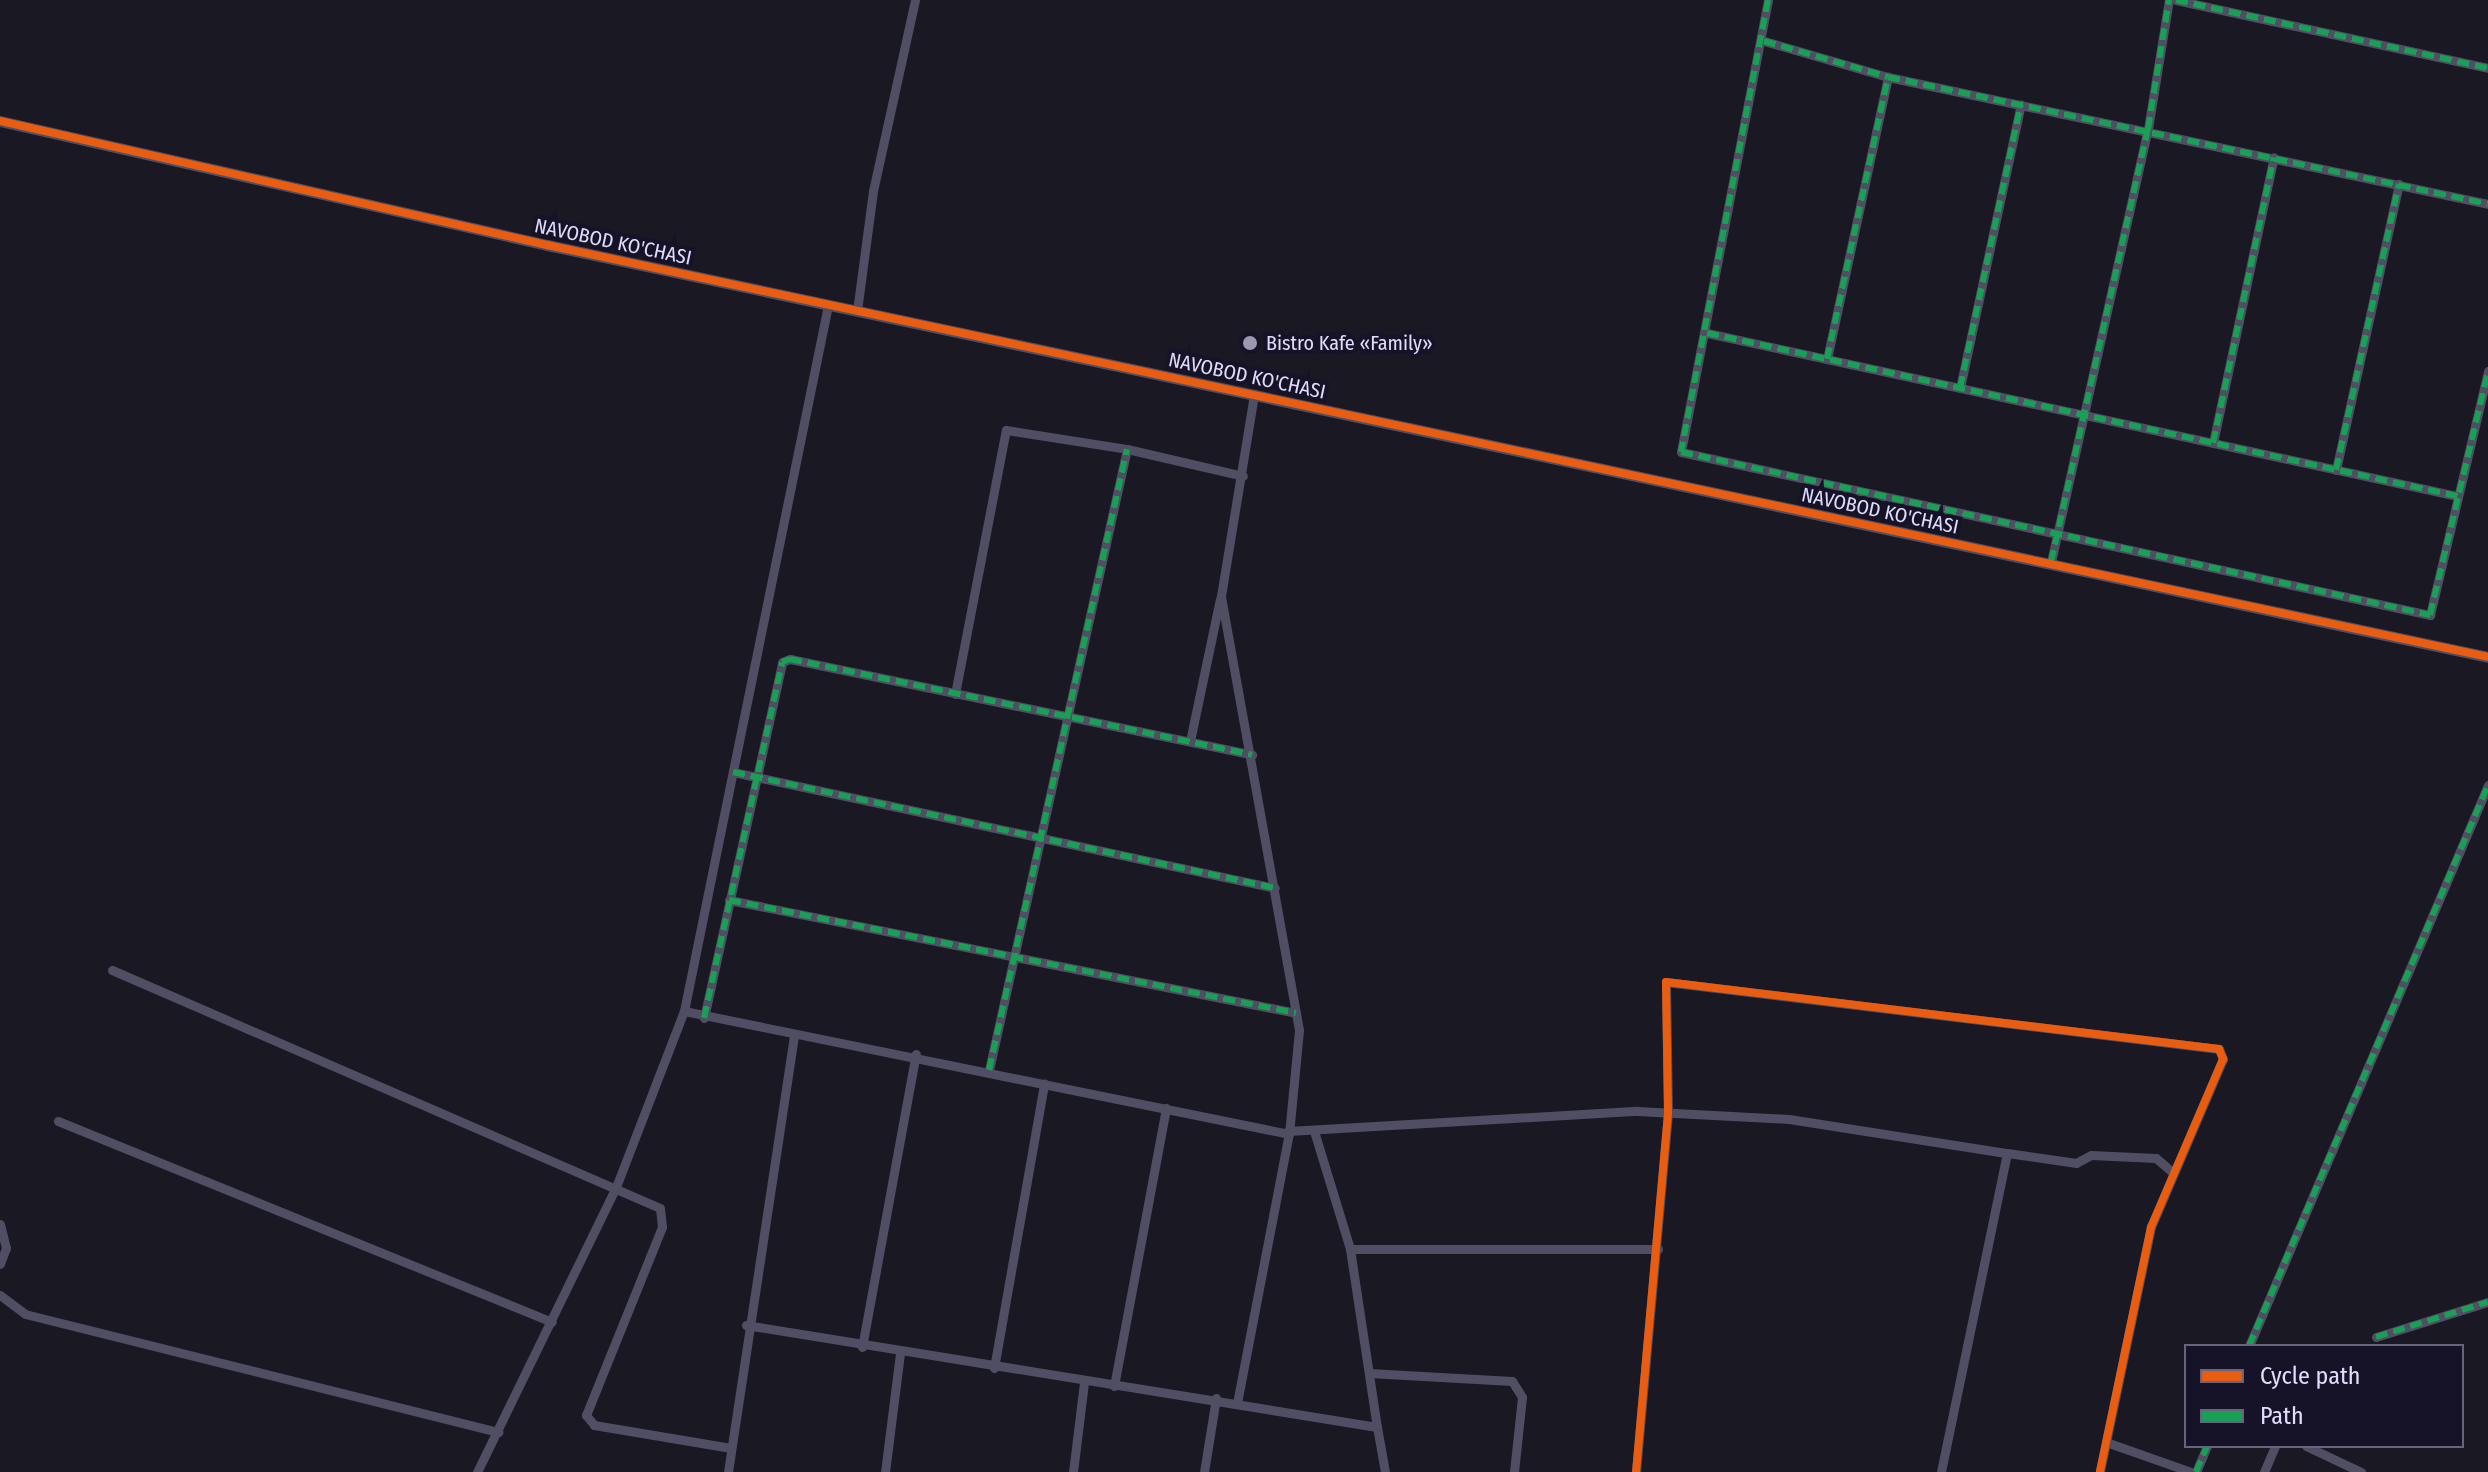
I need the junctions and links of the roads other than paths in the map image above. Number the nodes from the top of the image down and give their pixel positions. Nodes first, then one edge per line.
1 (915, 0) edge
2 (1768, 0) edge
3 (2169, 0) edge
4 (2176, 0) edge
5 (1764, 41) junction
6 (2488, 68) edge
7 (1888, 77) junction
8 (2021, 104) junction
9 (0, 121) edge
10 (2148, 129) junction
11 (2274, 157) junction
12 (2399, 184) junction
13 (2488, 204) edge
14 (828, 305) junction
15 (857, 311) junction
16 (1707, 333) junction
17 (1827, 359) junction
18 (2488, 371) edge
19 (1960, 388) junction
20 (1254, 394) junction
21 (2086, 415) junction
22 (2213, 443) junction
23 (1127, 449) junction
24 (2336, 470) junction
25 (1243, 476) junction
26 (2457, 496) junction
27 (2059, 538) junction
28 (2051, 562) junction
29 (1221, 596) junction
30 (2488, 657) edge
31 (955, 694) junction
32 (1070, 715) junction
33 (1190, 741) junction
34 (1252, 755) junction
35 (733, 772) junction
36 (756, 778) junction
37 (2488, 785) edge
38 (1044, 835) junction
39 (1275, 888) junction
40 (729, 900) junction
41 (1018, 955) junction
42 (112, 970) dead end
43 (684, 1011) junction
44 (1296, 1013) junction
45 (704, 1018) junction
46 (794, 1035) junction
47 (916, 1054) junction
48 (989, 1070) junction
49 (1044, 1083) junction
50 (1166, 1108) junction
51 (1668, 1112) junction
52 (58, 1121) dead end
53 (1314, 1131) junction
54 (1289, 1132) junction
55 (2007, 1153) junction
56 (2173, 1173) junction
57 (616, 1187) junction
58 (0, 1224) edge
59 (1350, 1249) junction
60 (1658, 1249) junction
61 (0, 1264) edge
62 (0, 1295) edge
63 (2488, 1302) edge
64 (552, 1322) junction
65 (746, 1325) junction
66 (2376, 1337) dead end
67 (2250, 1344) edge
68 (862, 1347) junction
69 (900, 1353) junction
70 (994, 1368) junction
71 (1369, 1373) junction
72 (1084, 1382) junction
73 (1114, 1386) junction
74 (1216, 1398) junction
75 (1237, 1403) junction
76 (1377, 1427) junction
77 (499, 1432) junction
78 (2106, 1442) junction
79 (731, 1448) junction
80 (2206, 1448) edge
81 (2274, 1448) edge
82 (2310, 1448) edge
83 (477, 1472) edge
84 (728, 1472) edge
85 (885, 1472) edge
86 (1073, 1472) edge
87 (1204, 1472) edge
88 (1385, 1472) edge
89 (1514, 1472) edge
90 (1636, 1472) edge
91 (1941, 1472) edge
92 (2100, 1472) edge
93 (2193, 1472) edge
94 (2264, 1472) edge
95 (2361, 1472) edge

1 - 15 street
2 - 5 street
3 - 10 street
4 - 6 street
5 - 7 street
5 - 16 street
7 - 8 street
7 - 17 street
8 - 10 street
8 - 19 street
9 - 14 street, NAVOBOD KO'CHASI
10 - 11 street
10 - 21 street
11 - 12 street
11 - 22 street
12 - 13 street
12 - 24 street
14 - 15 street, NAVOBOD KO'CHASI
14 - 35 street
15 - 20 street, NAVOBOD KO'CHASI
16 - 17 street
16 - 27 street
17 - 19 street
18 - 26 street
19 - 21 street
20 - 25 street
20 - 28 street, NAVOBOD KO'CHASI
21 - 22 street
21 - 27 street
22 - 24 street
23 - 25 street
23 - 31 street
23 - 32 street
24 - 26 street
25 - 29 street
26 - 27 street
27 - 28 street
28 - 30 street, NAVOBOD KO'CHASI
29 - 33 street
29 - 34 street
31 - 32 street
31 - 36 street
32 - 33 street
32 - 38 street
33 - 34 street
34 - 39 street
35 - 36 street
35 - 43 street
36 - 38 street
36 - 40 street
37 - 67 street
38 - 39 street
38 - 41 street
39 - 44 street
40 - 41 street
40 - 45 street
41 - 44 street
41 - 48 street
42 - 57 street
43 - 45 street
43 - 57 street
44 - 54 street
45 - 46 street
46 - 47 street
46 - 65 street
47 - 48 street
47 - 68 street
48 - 49 street
49 - 50 street
49 - 70 street
50 - 54 street
50 - 73 street
51 - 53 street
51 - 55 street
51 - 56 street
51 - 60 street
52 - 64 street
53 - 54 street
53 - 59 street
54 - 75 street
55 - 56 street
55 - 91 street
56 - 78 street
57 - 64 street
57 - 79 street
58 - 61 street
59 - 60 street
59 - 71 street
60 - 90 street
62 - 77 street
63 - 66 street
64 - 77 street
65 - 68 street
65 - 79 street
68 - 69 street
69 - 70 street
69 - 85 street
70 - 72 street
71 - 76 street
71 - 89 street
72 - 73 street
72 - 86 street
73 - 74 street
74 - 75 street
74 - 87 street
75 - 76 street
76 - 88 street
77 - 83 street
78 - 92 street
78 - 93 street
79 - 84 street
80 - 93 street
81 - 94 street
82 - 95 street

